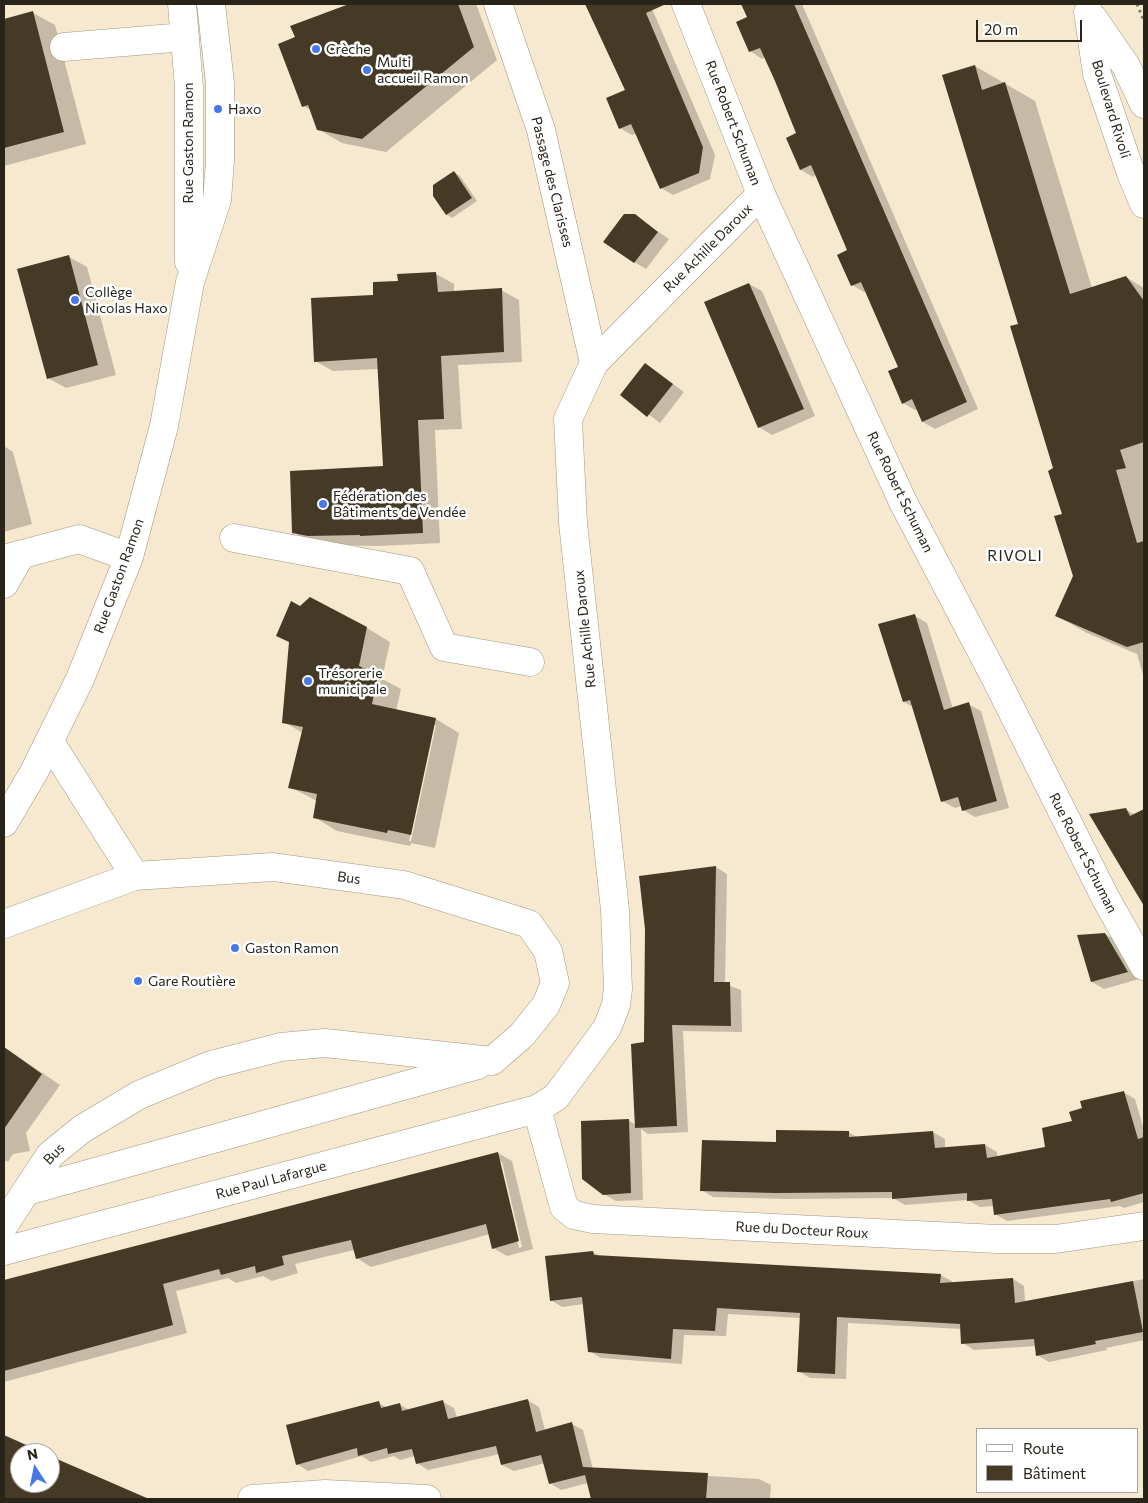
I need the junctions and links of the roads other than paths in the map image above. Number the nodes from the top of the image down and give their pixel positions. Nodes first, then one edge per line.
1 (182, 4) edge
2 (211, 4) edge
3 (498, 4) edge
4 (686, 4) edge
5 (1087, 8) edge
6 (185, 37) junction
7 (64, 47) dead end
8 (1144, 104) edge
9 (761, 194) junction
10 (1144, 204) edge
11 (190, 282) junction
12 (594, 363) junction
13 (234, 538) dead end
14 (12, 557) edge
15 (129, 557) junction
16 (4, 584) edge
17 (530, 662) dead end
18 (50, 742) junction
19 (4, 823) edge
20 (135, 876) junction
21 (4, 924) edge
22 (1144, 966) edge
23 (492, 1061) junction
24 (537, 1109) junction
25 (27, 1191) junction
26 (4, 1225) edge
27 (1144, 1226) edge
28 (4, 1251) edge
29 (252, 1499) edge
30 (427, 1499) edge

1 - 6 street, Rue Gaston Ramon
2 - 11 street, Rue Gaston Ramon
3 - 12 street, Passage des Clarisses
4 - 9 street, Rue Robert Schuman
5 - 8 street, Boulevard Rivoli
5 - 10 street, Boulevard Rivoli
6 - 7 street
6 - 11 street, Rue Gaston Ramon
9 - 12 street, Rue Achille Daroux
9 - 22 street, Rue Robert Schuman
11 - 15 street, Rue Gaston Ramon
12 - 24 street, Rue Achille Daroux
13 - 17 street
14 - 15 street
14 - 16 street
15 - 18 street, Rue Gaston Ramon
18 - 19 street, Rue Gaston Ramon
18 - 20 street
20 - 21 street, Bus
20 - 23 street, Bus
23 - 25 street, Bus
23 - 25 street, Bus
24 - 27 street, Rue du Docteur Roux
24 - 28 street, Rue Paul Lafargue
25 - 26 street, Bus
29 - 30 street

